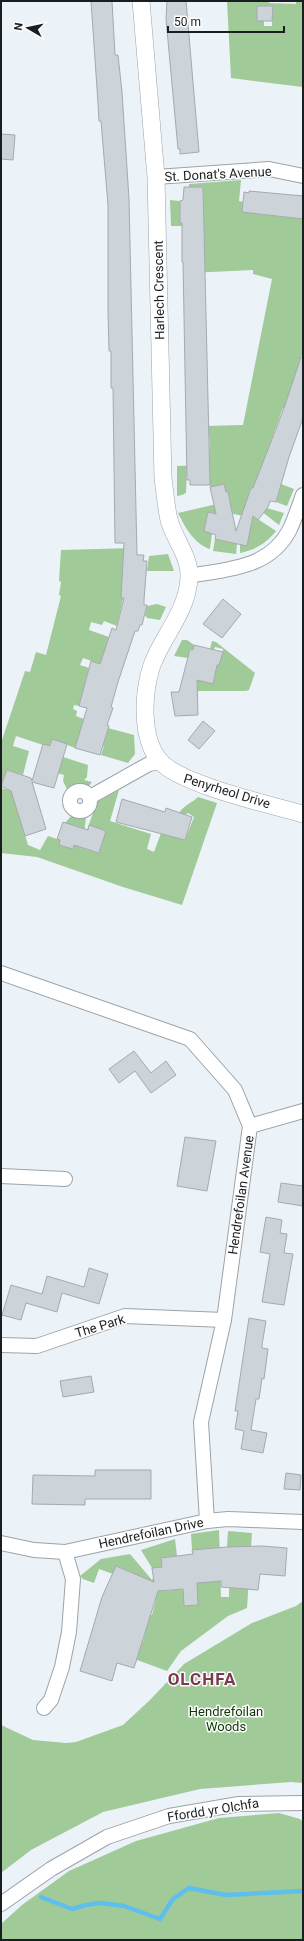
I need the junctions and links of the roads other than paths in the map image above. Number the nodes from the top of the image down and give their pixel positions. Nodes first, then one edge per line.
1 (141, 1) edge
2 (303, 176) edge
3 (156, 177) junction
4 (303, 495) edge
5 (189, 576) junction
6 (160, 762) junction
7 (90, 797) dead end
8 (303, 814) edge
9 (1, 973) edge
10 (303, 1111) edge
11 (250, 1126) junction
12 (1, 1176) edge
13 (65, 1179) dead end
14 (224, 1320) junction
15 (1, 1345) edge
16 (207, 1521) junction
17 (303, 1522) edge
18 (1, 1543) edge
19 (65, 1552) junction
20 (44, 1708) dead end
21 (303, 1803) edge
22 (1, 1904) edge

1 - 3 street, Harlech Crescent
2 - 3 street, St. Donat's Avenue
3 - 5 street, Harlech Crescent
4 - 5 street
5 - 6 street, Penyrheol Drive
6 - 7 street
6 - 8 street, Penyrheol Drive
9 - 11 street, Hendrefoilan Avenue
10 - 11 street
11 - 14 street, Hendrefoilan Avenue
12 - 13 street
14 - 15 street, The Park
14 - 16 street, Hendrefoilan Avenue
16 - 17 street, Hendrefoilan Drive
16 - 19 street, Hendrefoilan Drive
18 - 19 street, Hendrefoilan Drive
19 - 20 street
21 - 22 street, Ffordd yr Olchfa

